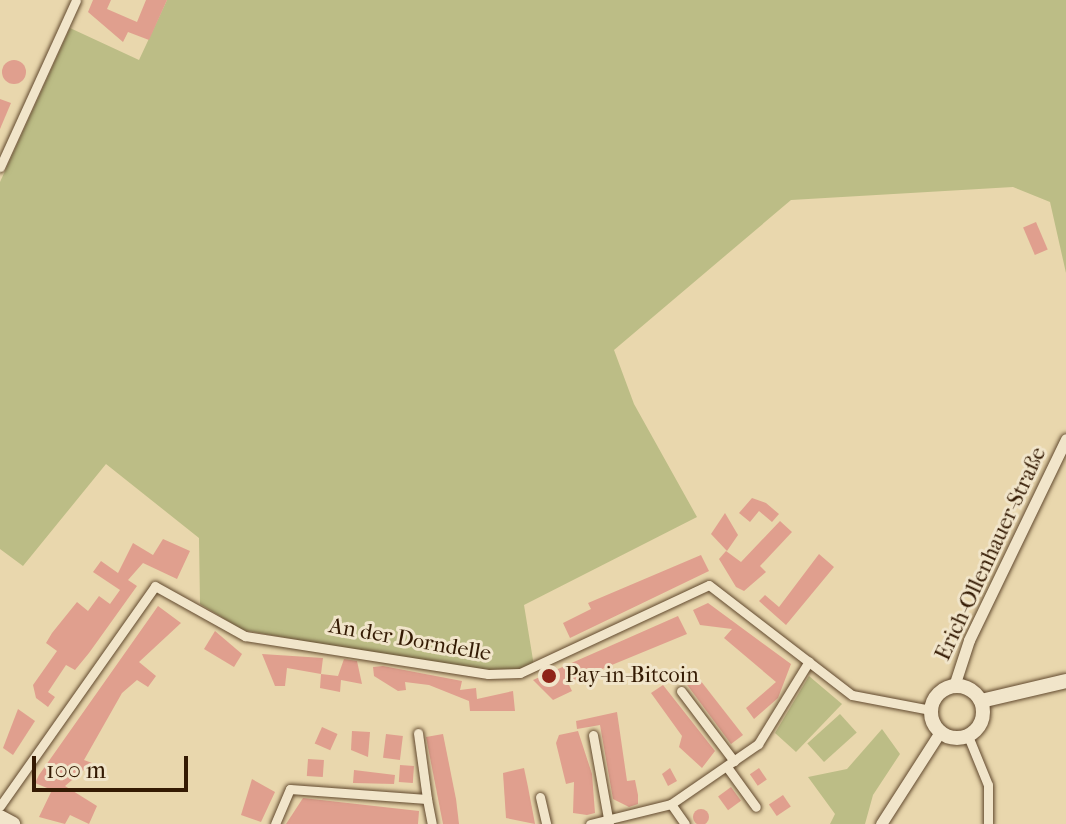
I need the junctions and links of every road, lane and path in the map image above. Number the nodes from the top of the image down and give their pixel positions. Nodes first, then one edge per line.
1 (76, 0) edge
2 (0, 167) edge
3 (1066, 439) edge
4 (809, 661) junction
5 (1066, 681) edge
6 (954, 686) junction
7 (681, 691) dead end
8 (981, 701) junction
9 (931, 710) junction
10 (940, 732) junction
11 (418, 733) dead end
12 (593, 735) dead end
13 (968, 736) junction
14 (730, 764) junction
15 (540, 797) dead end
16 (427, 799) junction
17 (671, 804) junction
18 (0, 806) edge
19 (756, 807) dead end
20 (0, 817) edge
21 (609, 822) edge
22 (13, 824) edge
23 (275, 824) edge
24 (432, 824) edge
25 (546, 824) edge
26 (590, 824) edge
27 (685, 824) edge
28 (881, 824) edge
29 (988, 824) edge

1 - 2 street
3 - 6 street, Erich-Ollenhauer-Straße
4 - 9 street, An der Dorndelle
4 - 14 street
4 - 18 street, An der Dorndelle
5 - 8 main road
6 - 8 main road
6 - 9 main road
7 - 14 street
8 - 13 main road
9 - 10 main road
10 - 13 main road
10 - 28 street
11 - 16 street
12 - 21 street
13 - 29 street
14 - 17 street
14 - 19 street
15 - 25 street
16 - 23 street
16 - 24 street
17 - 21 street
17 - 27 street
20 - 22 main road
21 - 26 street

